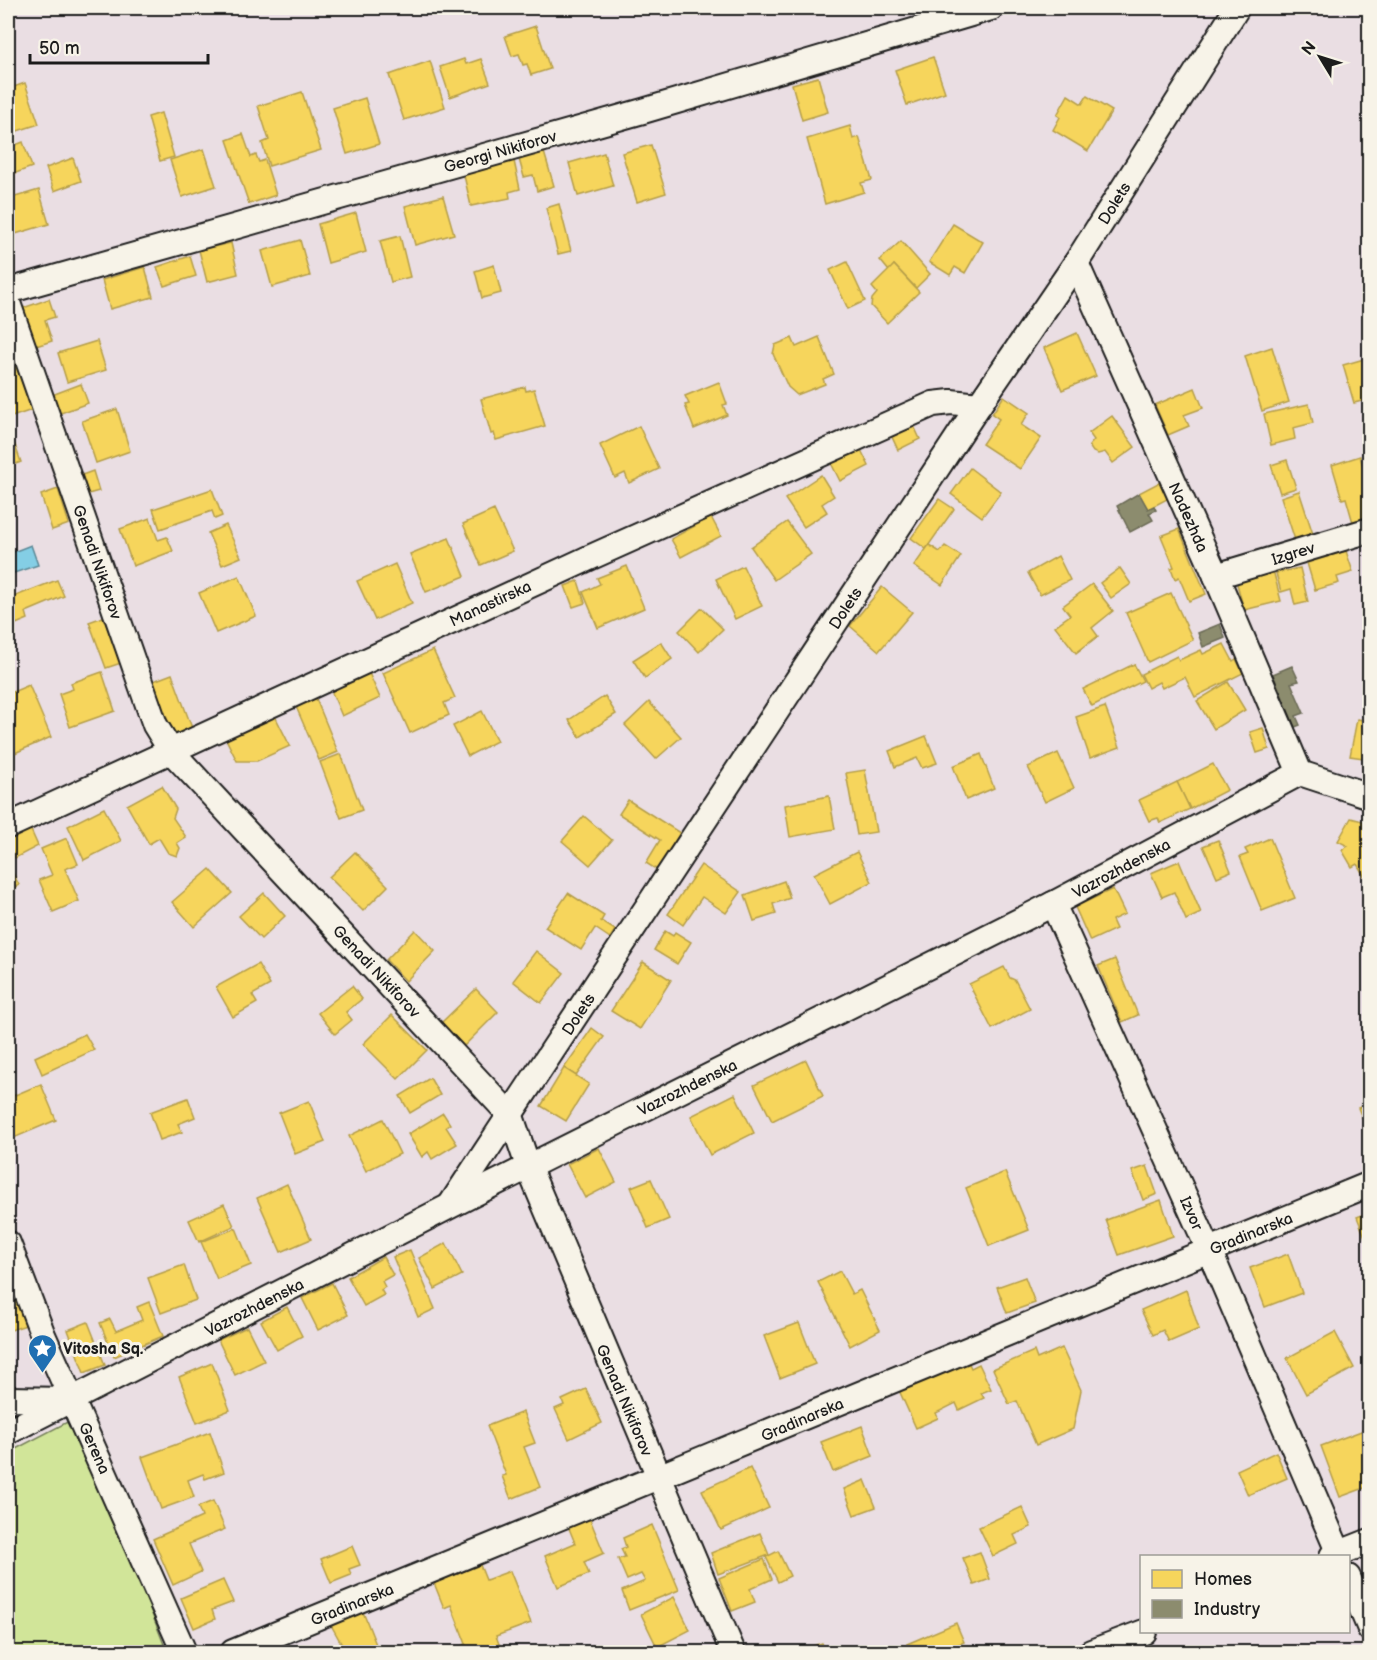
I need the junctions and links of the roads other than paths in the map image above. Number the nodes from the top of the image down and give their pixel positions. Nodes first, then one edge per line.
1 (991, 8) edge
2 (1237, 8) edge
3 (1076, 263) junction
4 (8, 291) edge
5 (8, 303) edge
6 (979, 405) junction
7 (1370, 530) edge
8 (1216, 576) junction
9 (171, 751) junction
10 (1300, 773) junction
11 (1370, 796) edge
12 (8, 826) edge
13 (1053, 904) junction
14 (511, 1116) junction
15 (528, 1166) junction
16 (1370, 1184) edge
17 (450, 1206) junction
18 (8, 1243) edge
19 (1209, 1250) junction
20 (8, 1399) edge
21 (73, 1400) junction
22 (8, 1432) edge
23 (658, 1479) junction
24 (1370, 1541) edge
25 (1337, 1555) edge
26 (1339, 1555) edge
27 (1350, 1582) edge
28 (1370, 1629) edge
29 (1142, 1633) edge
30 (183, 1653) edge
31 (233, 1653) edge
32 (733, 1653) edge
33 (1092, 1653) edge

1 - 4 street, Georgi Nikiforov
2 - 3 street, Dolets
3 - 6 street, Dolets
3 - 8 street, Nadezhda
5 - 9 street, Genadi Nikiforov
6 - 9 street, Manastirska
6 - 14 street, Dolets
7 - 8 street, Izgrev
8 - 10 street, Nadezhda
9 - 12 street, Manastirska
9 - 14 street, Genadi Nikiforov
10 - 11 street
10 - 13 street, Vazrozhdenska
13 - 15 street, Vazrozhdenska
13 - 19 street, Izvor
14 - 15 street, Genadi Nikiforov
14 - 17 street, Dolets
15 - 17 street, Vazrozhdenska
15 - 23 street, Genadi Nikiforov
16 - 19 street, Gradinarska
17 - 21 street, Vazrozhdenska
18 - 21 street, Gerena
19 - 23 street, Gradinarska
19 - 25 street, Izvor
20 - 21 street
21 - 22 street, Vazrozhdenska
21 - 30 street, Gerena
23 - 31 street, Gradinarska
23 - 32 street, Genadi Nikiforov
24 - 26 street
27 - 28 street
29 - 33 street

